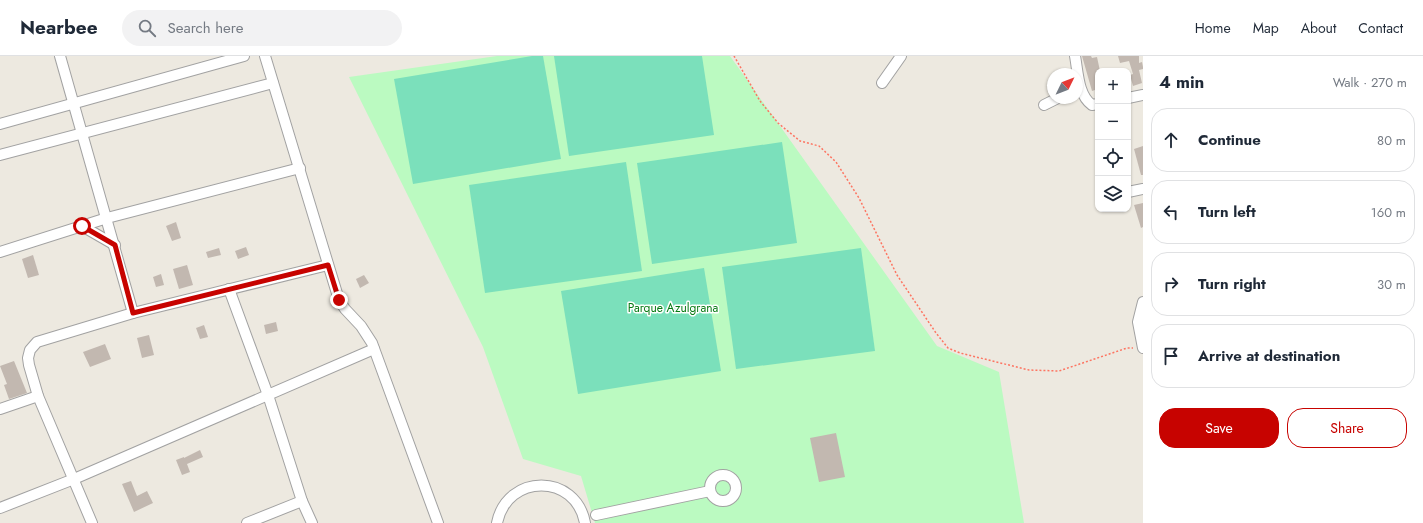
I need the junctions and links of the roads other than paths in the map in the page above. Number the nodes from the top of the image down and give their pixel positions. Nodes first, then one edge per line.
1 (60, 56) edge
2 (244, 56) edge
3 (265, 56) edge
4 (902, 56) edge
5 (1075, 56) edge
6 (1076, 68) edge
7 (273, 83) junction
8 (882, 83) dead end
9 (1083, 95) edge
10 (1143, 95) edge
11 (1131, 97) edge
12 (74, 103) junction
13 (1047, 104) edge
14 (1095, 104) edge
15 (1044, 105) dead end
16 (0, 124) edge
17 (82, 133) junction
18 (0, 155) edge
19 (300, 168) junction
20 (1143, 189) edge
21 (1131, 191) edge
22 (107, 218) junction
23 (82, 226) junction
24 (115, 245) junction
25 (0, 252) edge
26 (328, 265) junction
27 (229, 289) junction
28 (1143, 302) edge
29 (133, 313) junction
30 (1143, 348) edge
31 (374, 349) junction
32 (268, 395) junction
33 (38, 396) junction
34 (0, 409) edge
35 (74, 478) junction
36 (710, 491) dead end
37 (302, 501) junction
38 (0, 508) edge
39 (589, 518) edge
40 (92, 523) edge
41 (247, 523) edge
42 (312, 523) edge
43 (438, 523) edge
44 (497, 523) edge

1 - 12 street
2 - 12 street
3 - 7 street
4 - 8 street
5 - 6 street
7 - 17 street
7 - 19 street
9 - 14 street
10 - 11 street
12 - 16 street
12 - 17 street
13 - 15 street
17 - 18 street
17 - 22 street
19 - 22 street
19 - 26 street
20 - 21 street
22 - 23 street
22 - 24 street
23 - 24 street
23 - 25 street
24 - 29 street
26 - 27 street
26 - 31 street
27 - 29 street
27 - 32 street
28 - 30 street
29 - 33 street
31 - 32 street
31 - 43 street
32 - 35 street
32 - 37 street
33 - 34 street
33 - 35 street
35 - 38 street
35 - 40 street
36 - 39 street
37 - 41 street
37 - 42 street
39 - 44 street

